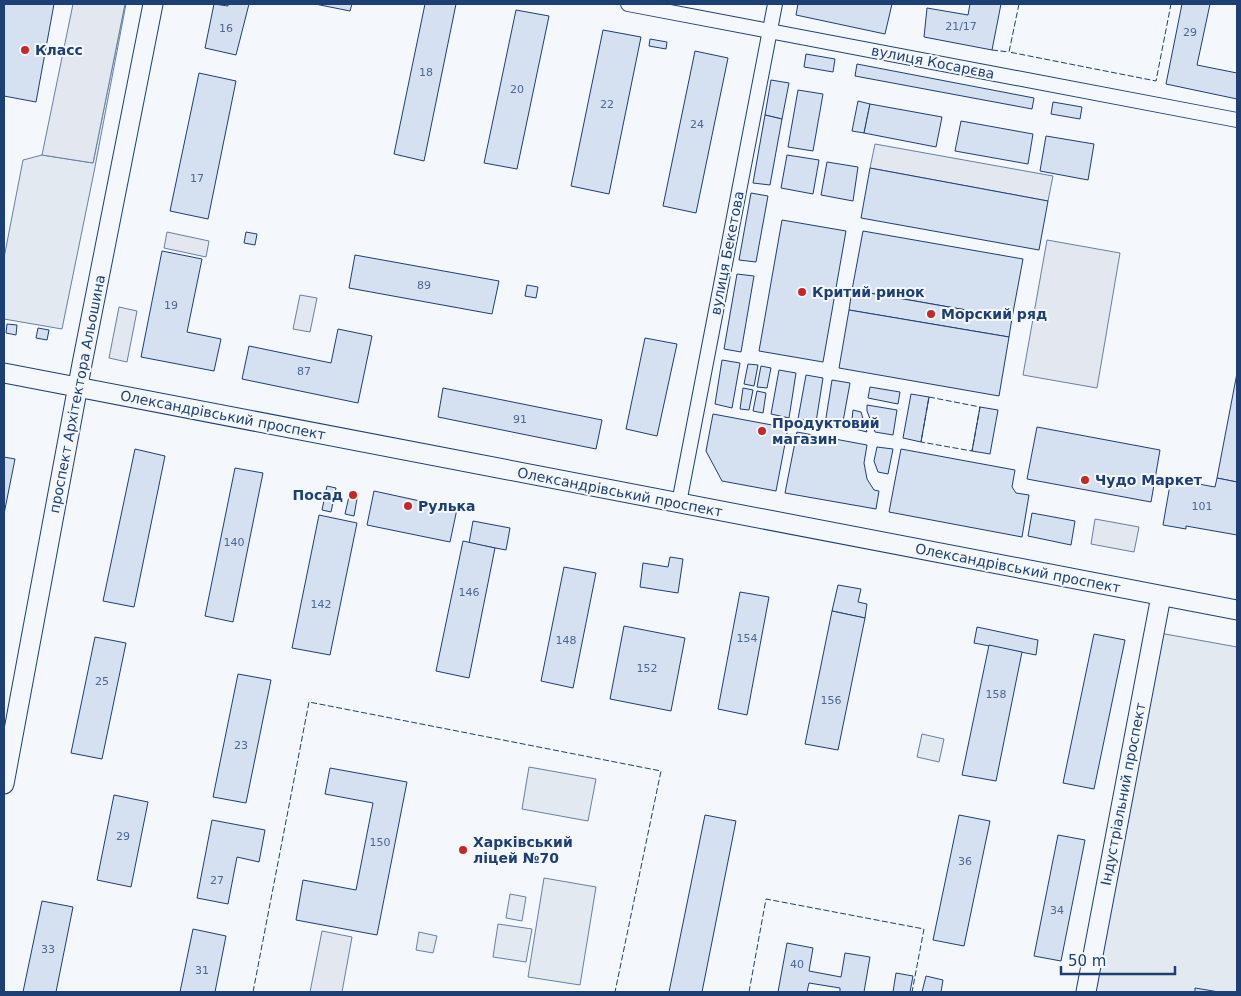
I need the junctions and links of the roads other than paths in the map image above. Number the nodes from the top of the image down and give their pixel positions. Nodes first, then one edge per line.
1 (153, 4) edge
2 (628, 4) edge
3 (775, 4) edge
4 (770, 31) junction
5 (1237, 120) edge
6 (4, 372) edge
7 (78, 387) junction
8 (679, 503) junction
9 (1161, 596) junction
10 (1237, 610) edge
11 (4, 784) edge
12 (1086, 992) edge

1 - 7 main road, проспект Архітектора Альошина
2 - 4 street, вулиця Косарєва
3 - 4 street, вулиця Бекетова
4 - 5 street, вулиця Косарєва
4 - 8 street, вулиця Бекетова
6 - 7 main road, Олександрівський проспект
7 - 8 main road, Олександрівський проспект
7 - 11 main road, проспект Архітектора Альошина
8 - 9 main road, Олександрівський проспект
9 - 10 main road, Олександрівський проспект
9 - 12 main road, Індустріальний проспект

